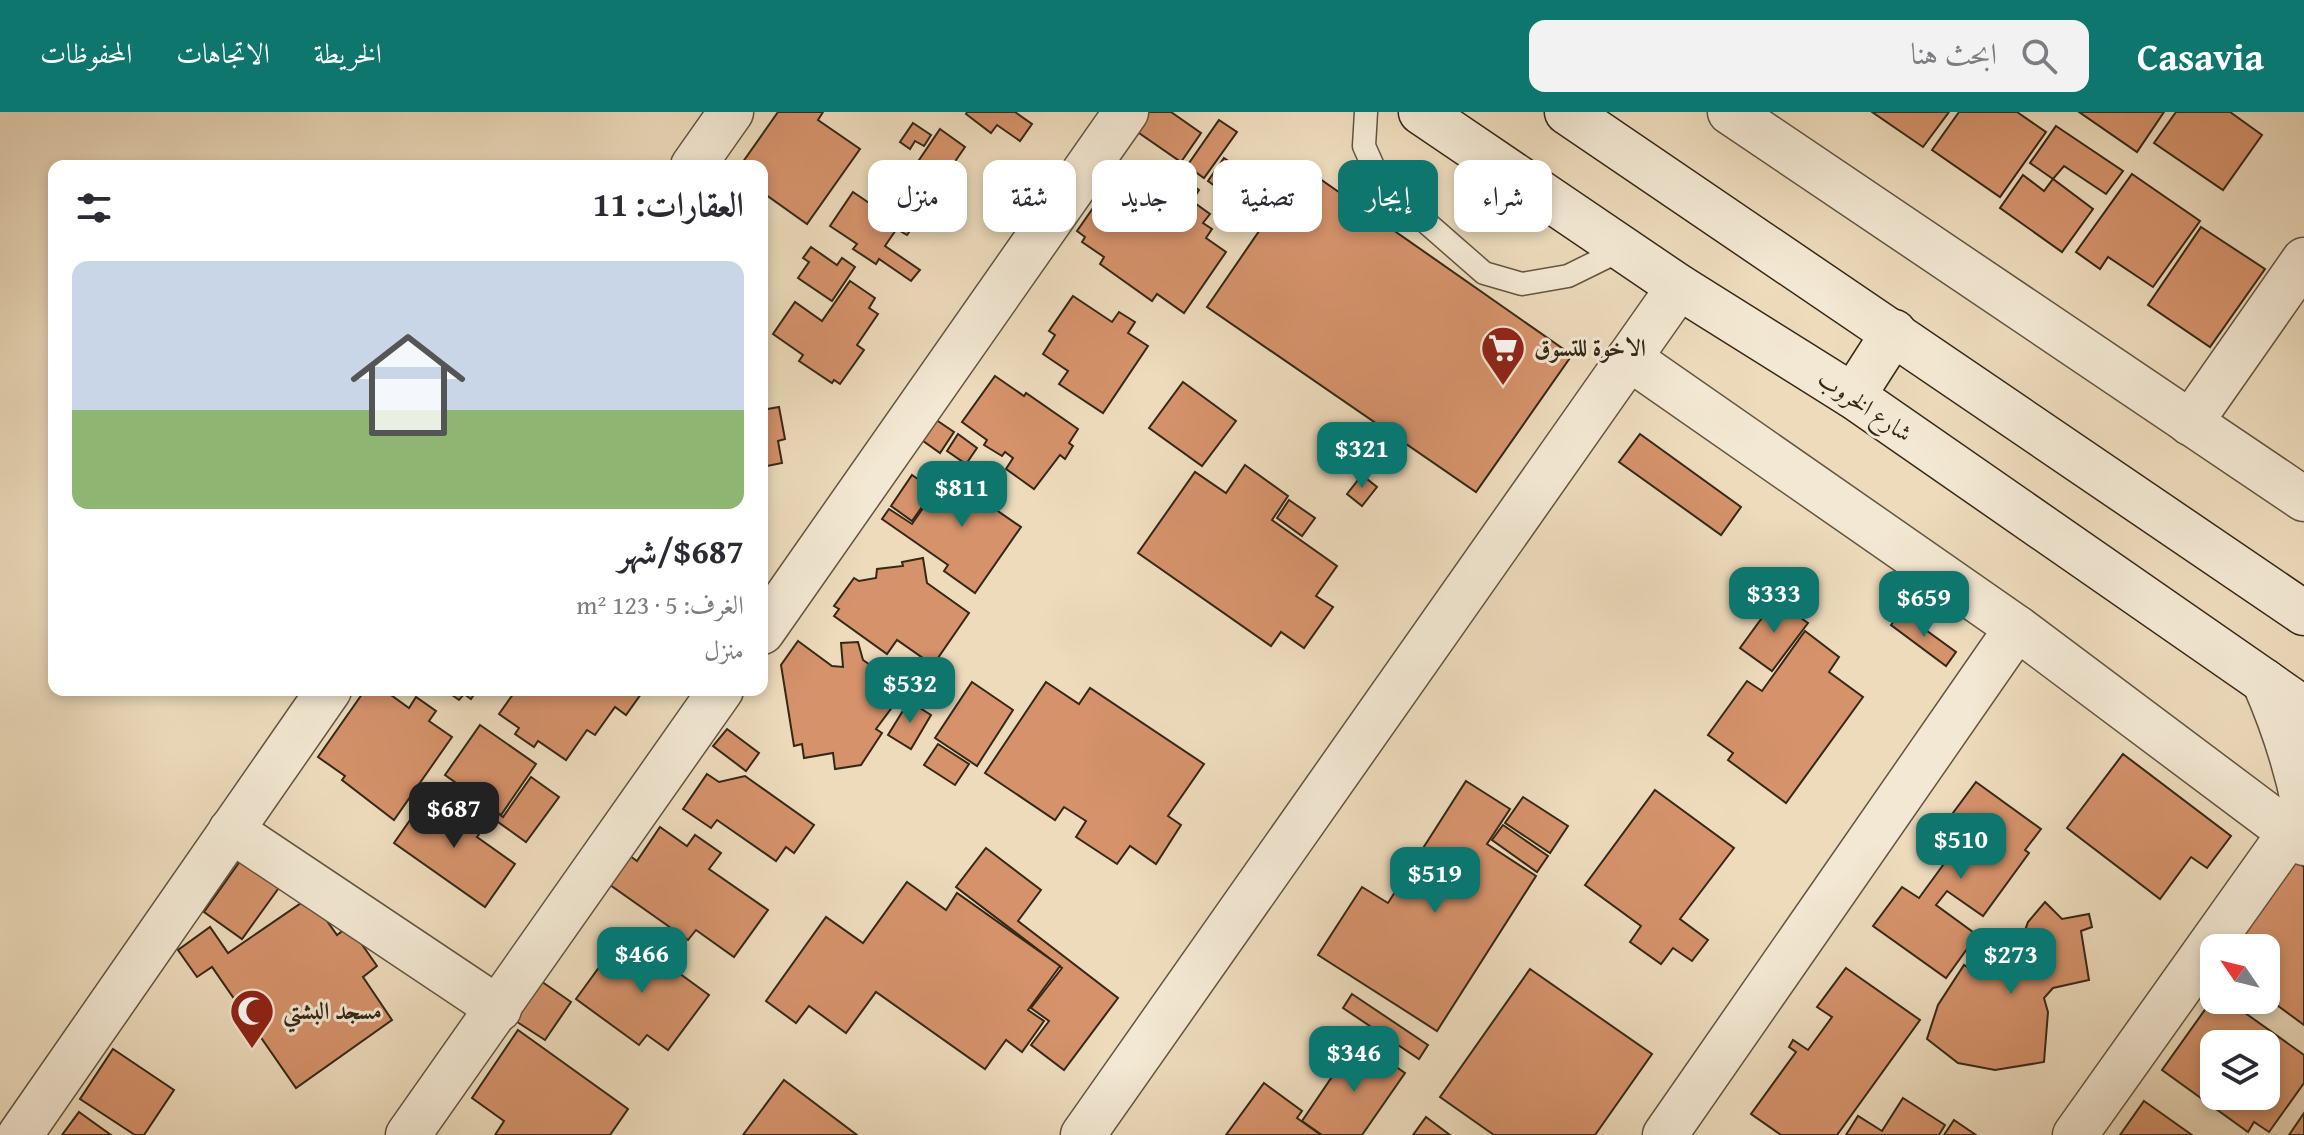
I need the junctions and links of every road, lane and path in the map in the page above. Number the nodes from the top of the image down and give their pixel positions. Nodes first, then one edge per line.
1 (731, 112) edge
2 (1126, 112) edge
3 (1366, 112) edge
4 (1421, 112) edge
5 (1567, 112) edge
6 (1730, 112) edge
7 (697, 160) edge
8 (1623, 249) junction
9 (2304, 260) edge
10 (1679, 287) junction
11 (1894, 332) junction
12 (1629, 358) junction
13 (1853, 396) junction
14 (2190, 423) junction
15 (2304, 499) edge
16 (2304, 613) edge
17 (768, 623) edge
18 (2017, 628) junction
19 (2264, 681) junction
20 (325, 696) edge
21 (717, 696) edge
22 (2304, 709) edge
23 (2300, 823) edge
24 (231, 830) junction
25 (499, 1009) junction
26 (20, 1135) edge
27 (408, 1135) edge
28 (1083, 1135) edge
29 (1665, 1135) edge
30 (2075, 1135) edge

1 - 7 street
2 - 17 street
3 - 8 lane
4 - 8 street, شارع الخروب
5 - 11 street
6 - 14 street
8 - 10 street, شارع الخروب
9 - 14 street
10 - 12 street
10 - 13 street, شارع الخروب
11 - 13 street
11 - 16 street
12 - 18 street
12 - 28 street
13 - 19 street, شارع الخروب
14 - 15 street
18 - 23 street
18 - 29 street
19 - 22 street, شارع الخروب
19 - 23 street
20 - 24 street
21 - 25 street
23 - 30 street
24 - 25 street
24 - 26 street
25 - 27 street

